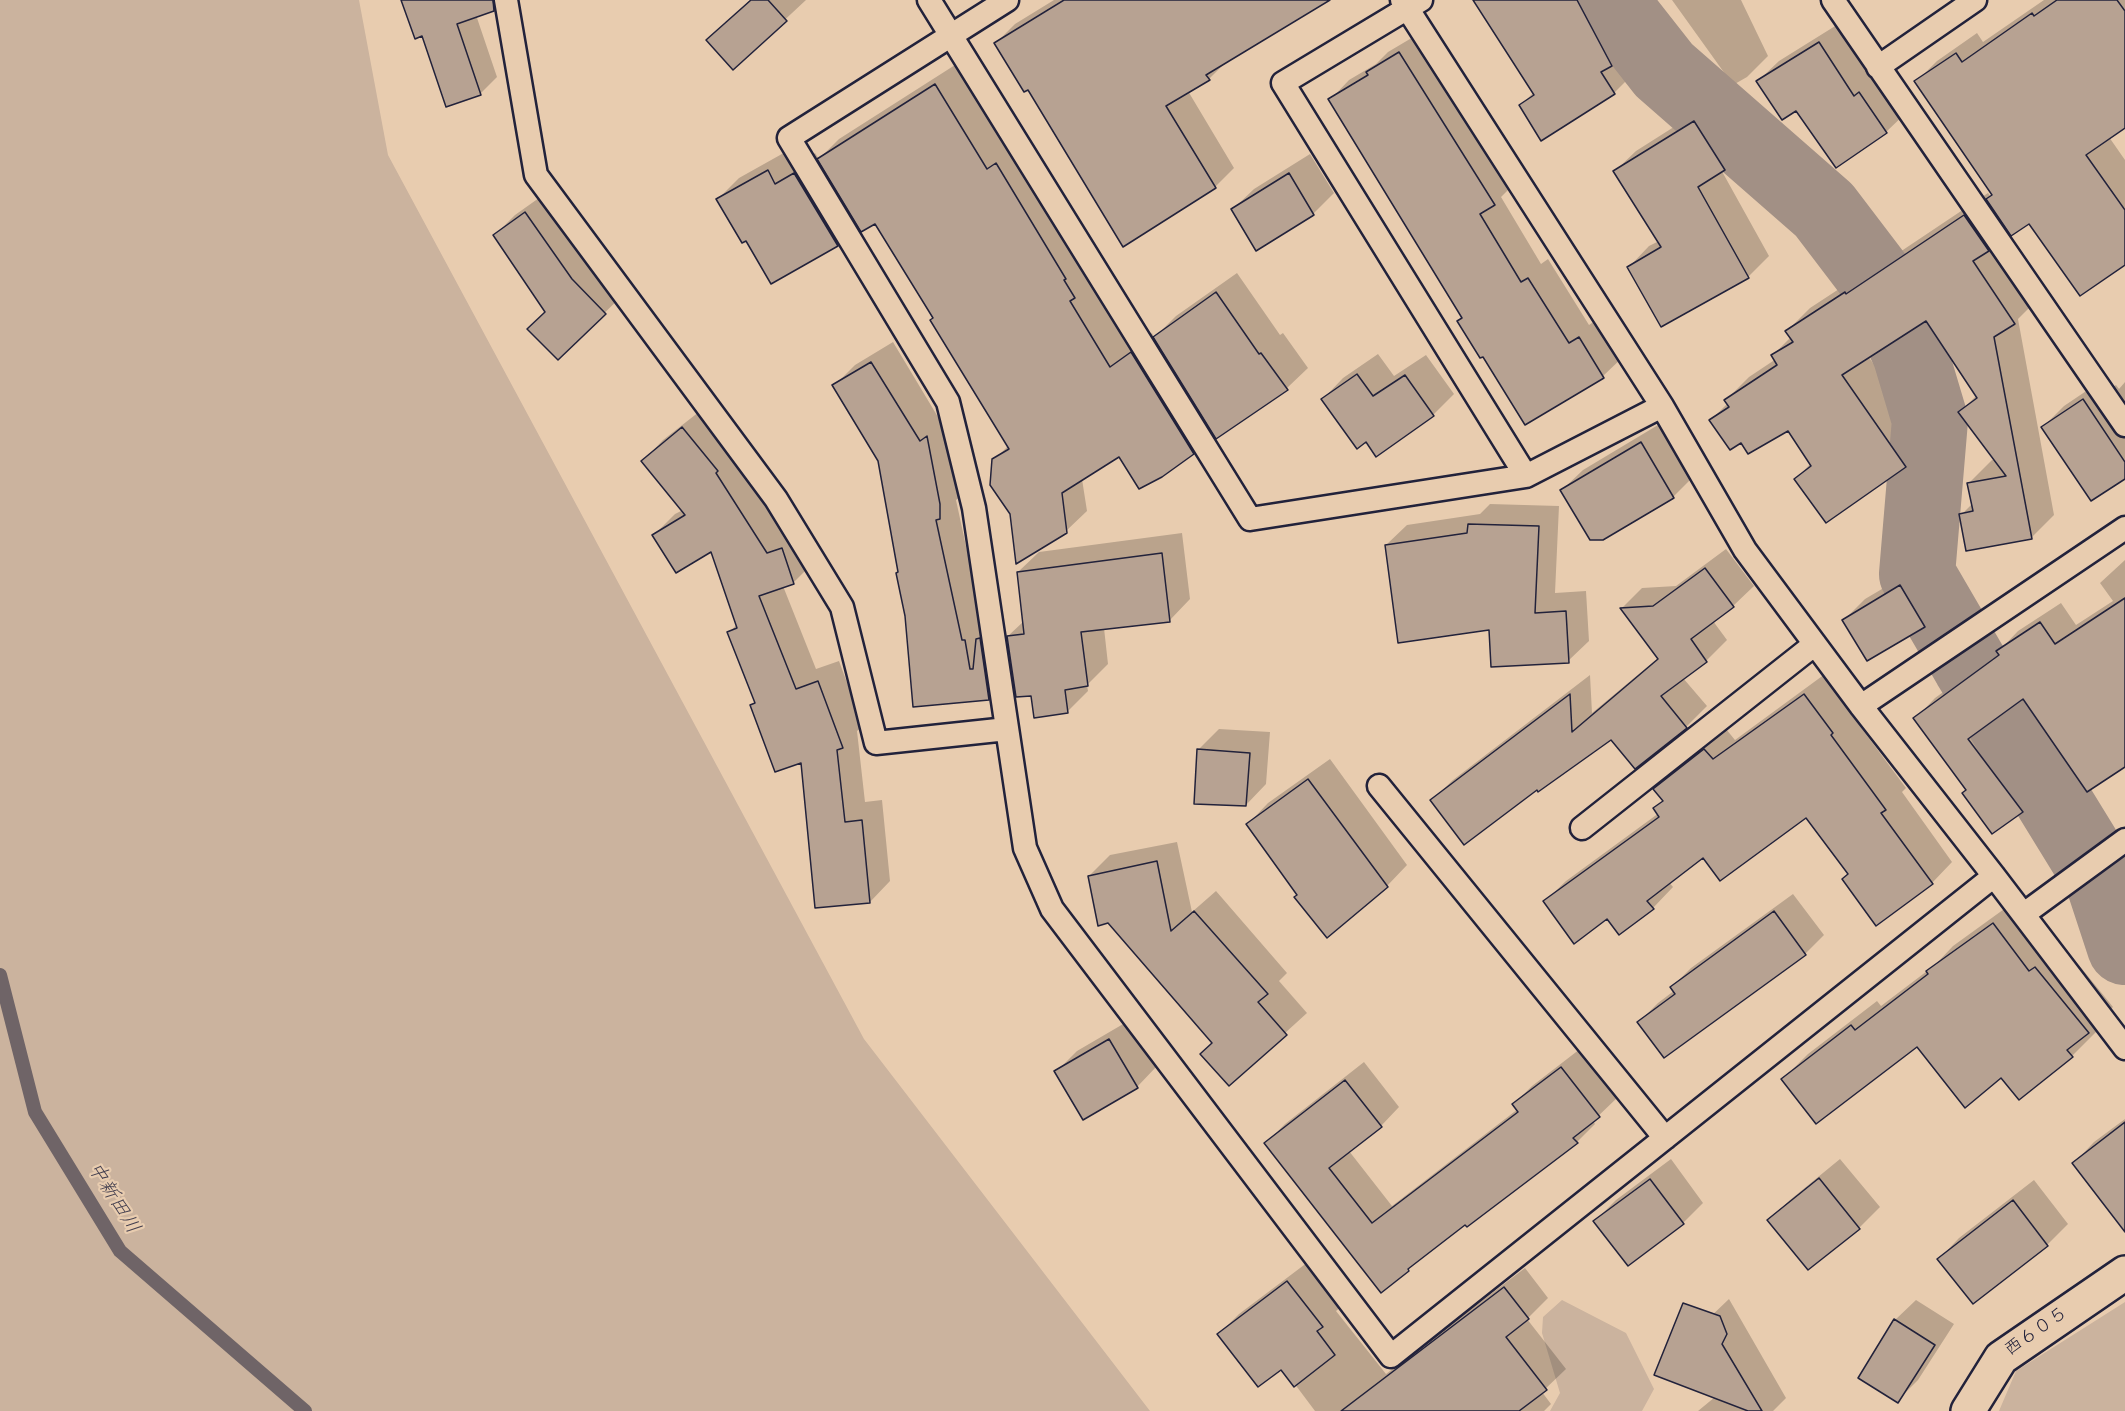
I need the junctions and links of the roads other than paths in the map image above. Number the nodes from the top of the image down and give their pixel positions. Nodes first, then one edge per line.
1 (506, 0) edge
2 (929, 0) edge
3 (1007, 0) edge
4 (1833, 0) edge
5 (1975, 0) edge
6 (1410, 3) edge
7 (952, 34) junction
8 (1878, 67) junction
9 (1662, 406) junction
10 (2125, 425) edge
11 (1526, 476) junction
12 (2125, 528) edge
13 (1815, 644) junction
14 (1861, 706) junction
15 (1007, 729) junction
16 (1380, 786) dead end
17 (1581, 828) dead end
18 (2117, 846) edge
19 (1994, 876) junction
20 (2024, 914) junction
21 (2125, 1048) edge
22 (1665, 1138) junction
23 (2125, 1274) edge
24 (1968, 1411) edge

1 - 15 lane
2 - 7 lane
3 - 7 lane
4 - 8 lane
5 - 8 lane
6 - 9 lane
6 - 11 lane
7 - 11 lane
7 - 15 lane
8 - 10 lane
9 - 11 lane
9 - 13 lane
12 - 14 lane
13 - 14 lane
13 - 17 lane
14 - 19 lane
15 - 22 lane
16 - 22 lane
18 - 20 lane
19 - 20 lane
19 - 22 lane
20 - 21 lane
23 - 24 street, 西６０５

